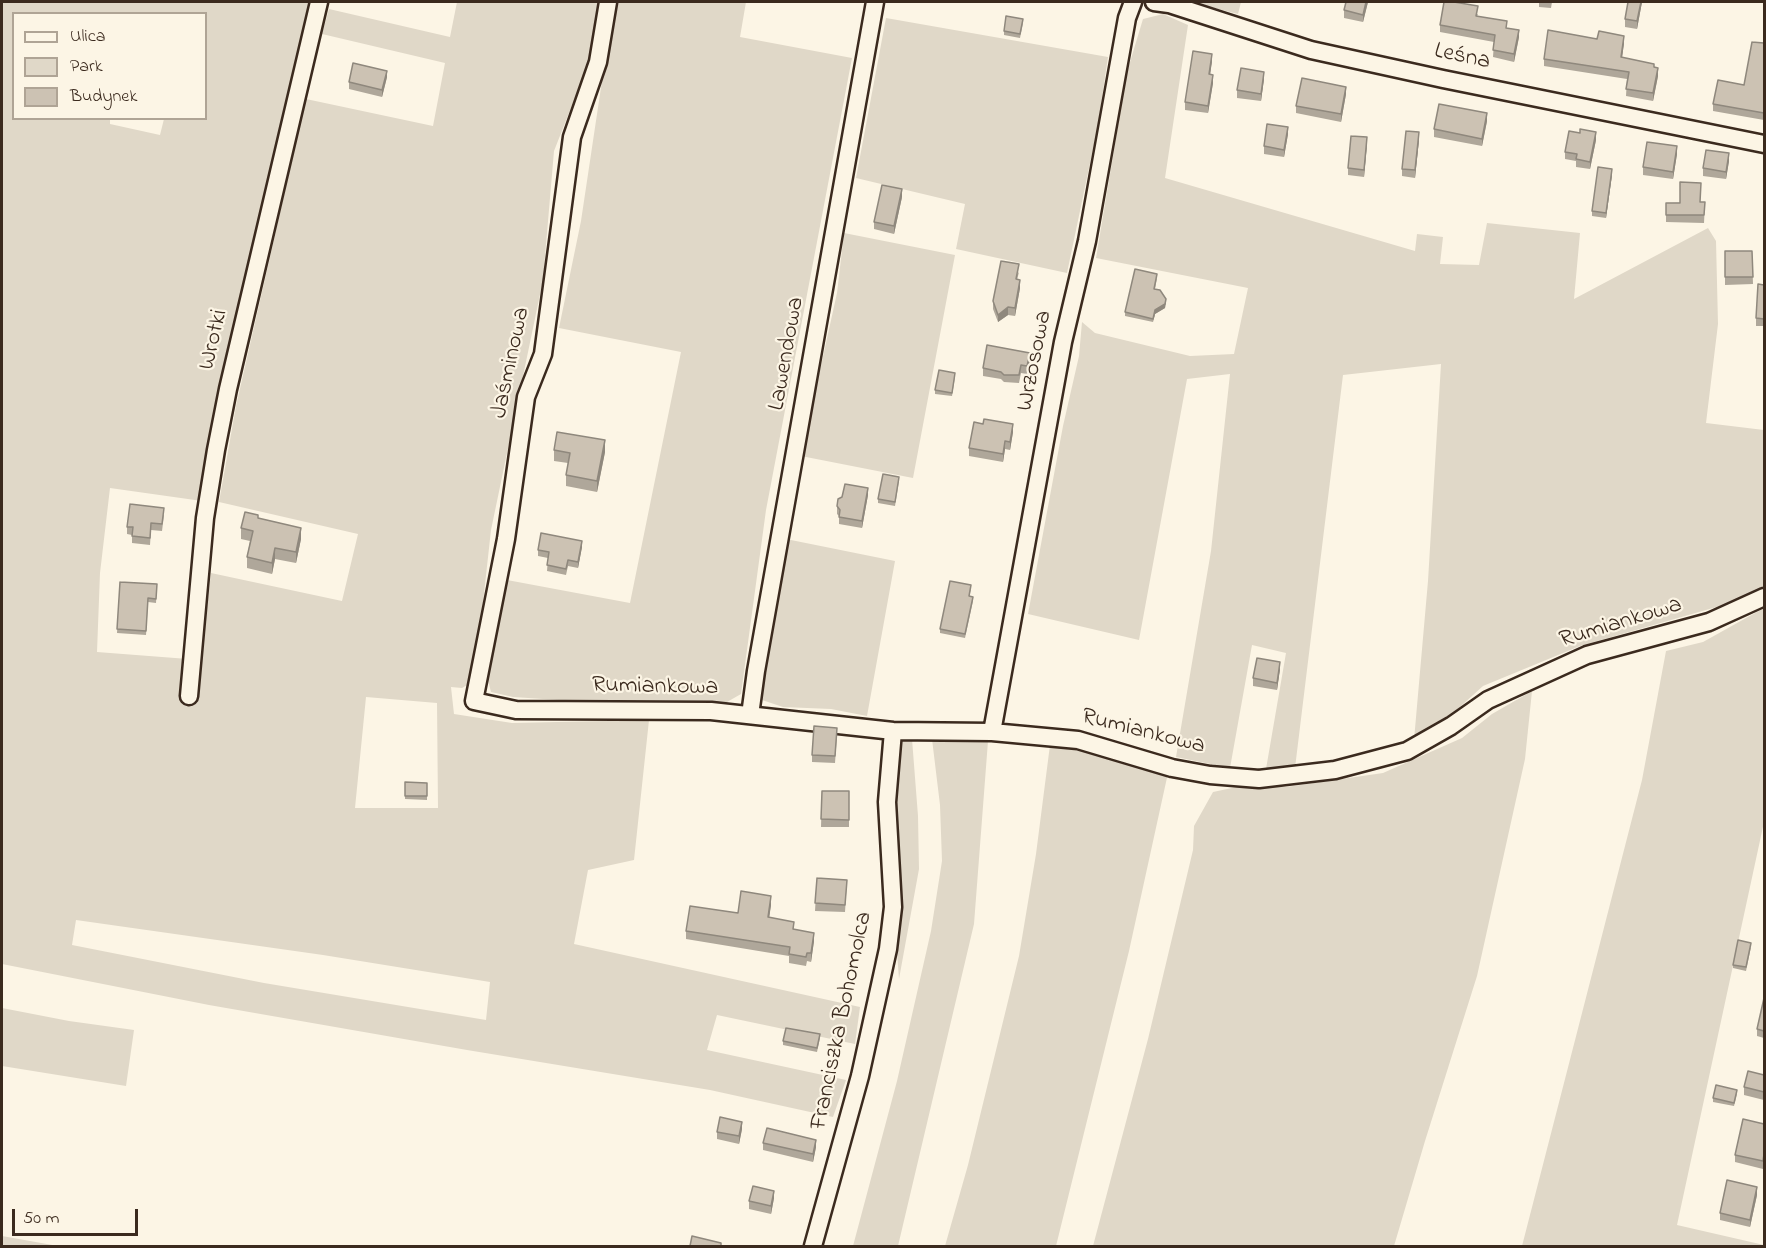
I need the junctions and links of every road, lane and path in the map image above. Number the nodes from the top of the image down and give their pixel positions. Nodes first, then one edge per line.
1 (319, 2) edge
2 (608, 2) edge
3 (875, 2) edge
4 (1133, 2) edge
5 (1154, 2) edge
6 (1764, 144) edge
7 (1764, 597) edge
8 (189, 696) dead end
9 (474, 701) joint
10 (750, 715) junction
11 (893, 731) junction
12 (992, 732) junction
13 (813, 1246) edge

1 - 8 street, Wrotki
2 - 9 street, Jaśminowa
3 - 10 street, Lawendowa
4 - 12 street, Wrzosowa
5 - 6 street, Leśna
7 - 12 street, Rumiankowa
9 - 10 street, Rumiankowa
10 - 11 street, Rumiankowa
11 - 12 street, Rumiankowa
11 - 13 street, Franciszka Bohomolca

